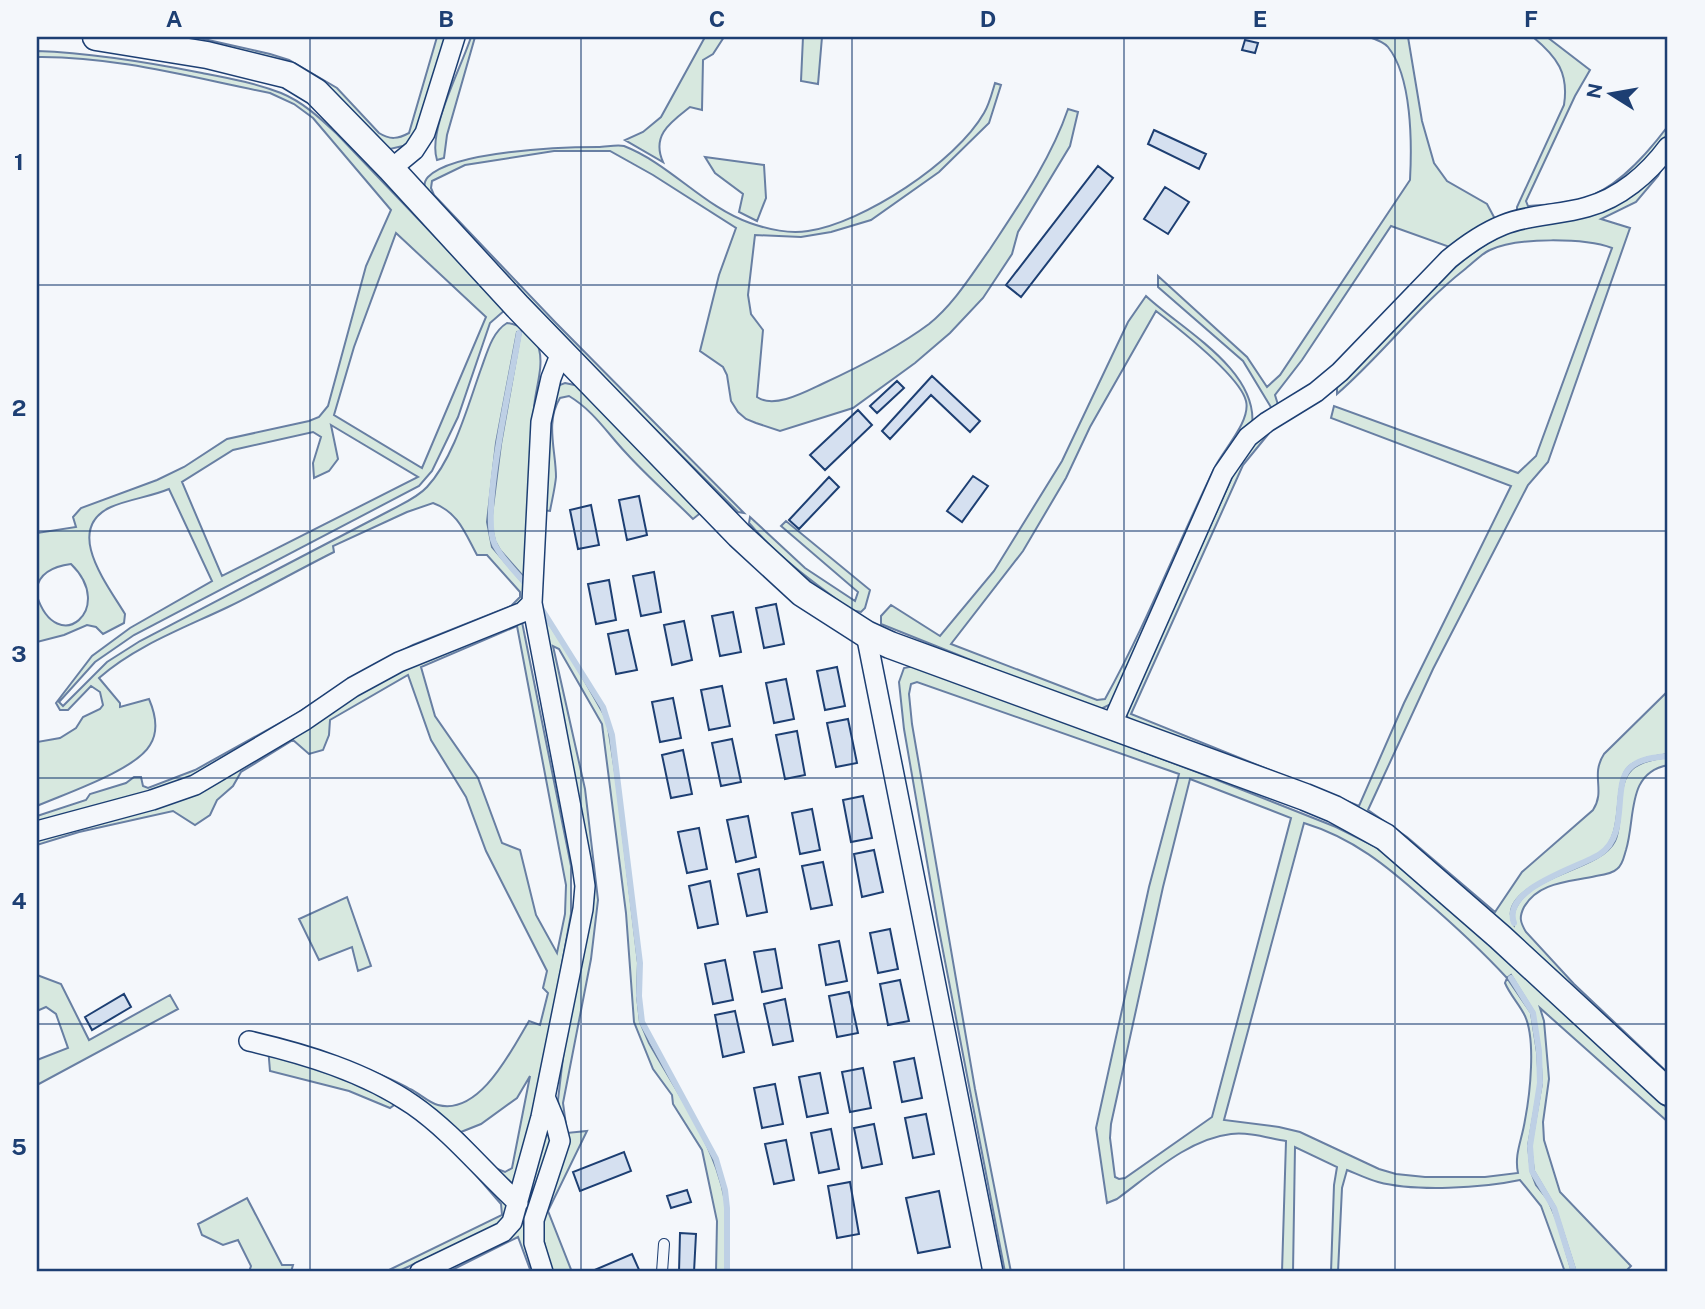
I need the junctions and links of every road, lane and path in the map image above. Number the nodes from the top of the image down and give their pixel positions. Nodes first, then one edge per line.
1 (96, 37) edge
2 (455, 37) edge
3 (1668, 148) edge
4 (391, 169) junction
5 (562, 350) junction
6 (532, 603) junction
7 (866, 634) junction
8 (1111, 726) junction
9 (37, 831) edge
10 (249, 1041) dead end
11 (1668, 1092) edge
12 (545, 1097) junction
13 (518, 1203) junction
14 (664, 1244) dead end
15 (420, 1272) edge
16 (543, 1272) edge
17 (662, 1272) edge
18 (993, 1272) edge

1 - 4 street
2 - 4 street
3 - 8 street
4 - 5 street
5 - 6 street
5 - 7 street
6 - 9 street
6 - 12 street
7 - 8 street
7 - 18 street
8 - 11 street
10 - 13 street
12 - 13 street
12 - 16 street
13 - 15 street
14 - 17 lane

